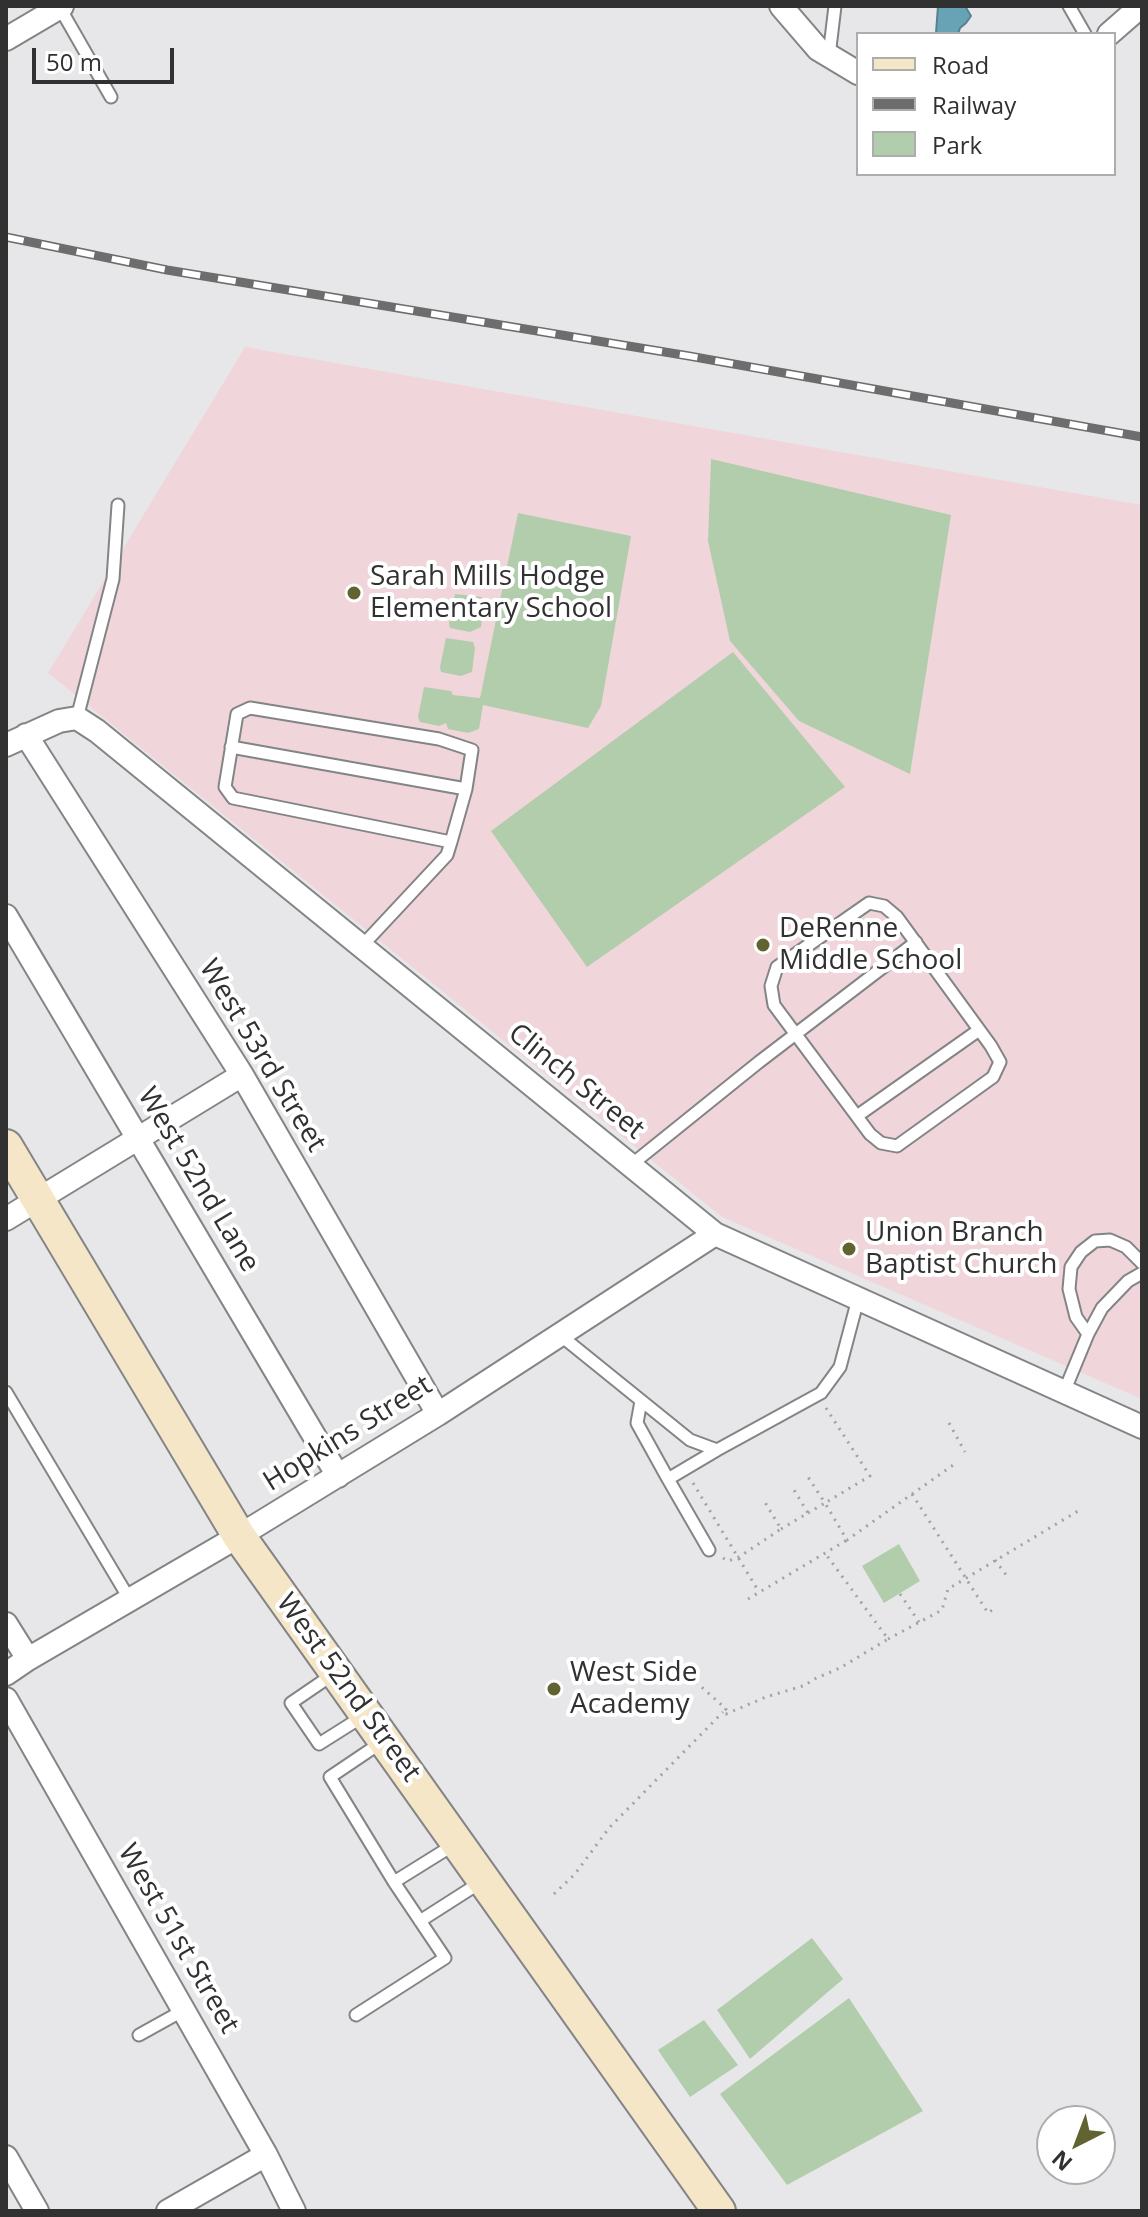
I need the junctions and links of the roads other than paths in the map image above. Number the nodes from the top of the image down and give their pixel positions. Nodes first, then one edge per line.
1 (781, 6) edge
2 (835, 6) edge
3 (1069, 6) edge
4 (1141, 6) edge
5 (61, 7) edge
6 (1084, 32) edge
7 (1111, 32) edge
8 (6, 39) edge
9 (829, 56) junction
10 (856, 72) edge
11 (111, 97) dead end
12 (118, 505) dead end
13 (77, 718) junction
14 (16, 740) edge
15 (231, 747) junction
16 (466, 789) junction
17 (451, 842) junction
18 (6, 916) edge
19 (916, 942) junction
20 (361, 947) junction
21 (979, 1030) junction
22 (796, 1034) junction
23 (242, 1075) junction
24 (857, 1116) junction
25 (138, 1138) junction
26 (6, 1146) edge
27 (631, 1165) junction
28 (39, 1199) junction
29 (6, 1219) edge
30 (715, 1234) junction
31 (1142, 1263) edge
32 (1142, 1273) edge
33 (858, 1299) junction
34 (1088, 1334) junction
35 (560, 1335) junction
36 (6, 1392) edge
37 (1064, 1392) junction
38 (641, 1401) junction
39 (438, 1414) junction
40 (1142, 1427) edge
41 (717, 1450) junction
42 (338, 1476) junction
43 (668, 1479) junction
44 (239, 1536) junction
45 (709, 1550) road end
46 (130, 1600) junction
47 (6, 1624) edge
48 (28, 1659) junction
49 (336, 1672) junction
50 (6, 1674) edge
51 (6, 1699) edge
52 (376, 1727) junction
53 (458, 1842) junction
54 (485, 1879) junction
55 (394, 1882) junction
56 (420, 1921) junction
57 (184, 2010) junction
58 (356, 2015) dead end
59 (139, 2035) dead end
60 (266, 2155) junction
61 (6, 2157) edge
62 (37, 2211) edge
63 (168, 2211) edge
64 (294, 2211) edge
65 (719, 2211) edge

1 - 9 street
2 - 9 lane
3 - 6 lane
4 - 7 street
5 - 8 street
5 - 11 lane
9 - 10 street
12 - 13 lane
13 - 14 street
13 - 20 street, Clinch Street
14 - 23 street, West 53rd Street
15 - 16 lane
15 - 16 lane
15 - 17 lane
16 - 17 lane
17 - 20 lane
18 - 25 street, West 52nd Lane
19 - 21 lane
19 - 22 lane
19 - 22 lane
20 - 27 street, Clinch Street
21 - 24 lane
21 - 24 lane
22 - 24 lane
22 - 27 lane
23 - 25 street
23 - 39 street, West 53rd Street
25 - 28 street
25 - 42 street, West 52nd Lane
26 - 28 main road, West 52nd Street
27 - 30 street, Clinch Street
28 - 29 street
28 - 44 main road, West 52nd Street
30 - 33 street, Clinch Street
30 - 35 street, Hopkins Street
31 - 34 lane
32 - 34 lane
33 - 37 street, Clinch Street
33 - 41 lane
34 - 37 lane
35 - 38 lane
35 - 39 street, Hopkins Street
36 - 46 lane
37 - 40 street, Clinch Street
38 - 41 lane
38 - 43 lane
39 - 42 street, Hopkins Street
41 - 43 lane
42 - 44 street, Hopkins Street
43 - 45 lane
44 - 46 street, Hopkins Street
44 - 49 main road, West 52nd Street
46 - 48 street, Hopkins Street
47 - 48 street
48 - 50 street, Hopkins Street
49 - 52 main road, West 52nd Street
49 - 52 lane
51 - 57 street, West 51st Street
52 - 53 main road, West 52nd Street
52 - 55 lane
53 - 54 main road, West 52nd Street
53 - 55 lane
54 - 56 lane
54 - 65 main road, West 52nd Street
55 - 56 lane
56 - 58 lane
57 - 59 lane
57 - 60 street, West 51st Street
60 - 63 street
60 - 64 street, West 51st Street
61 - 62 street

